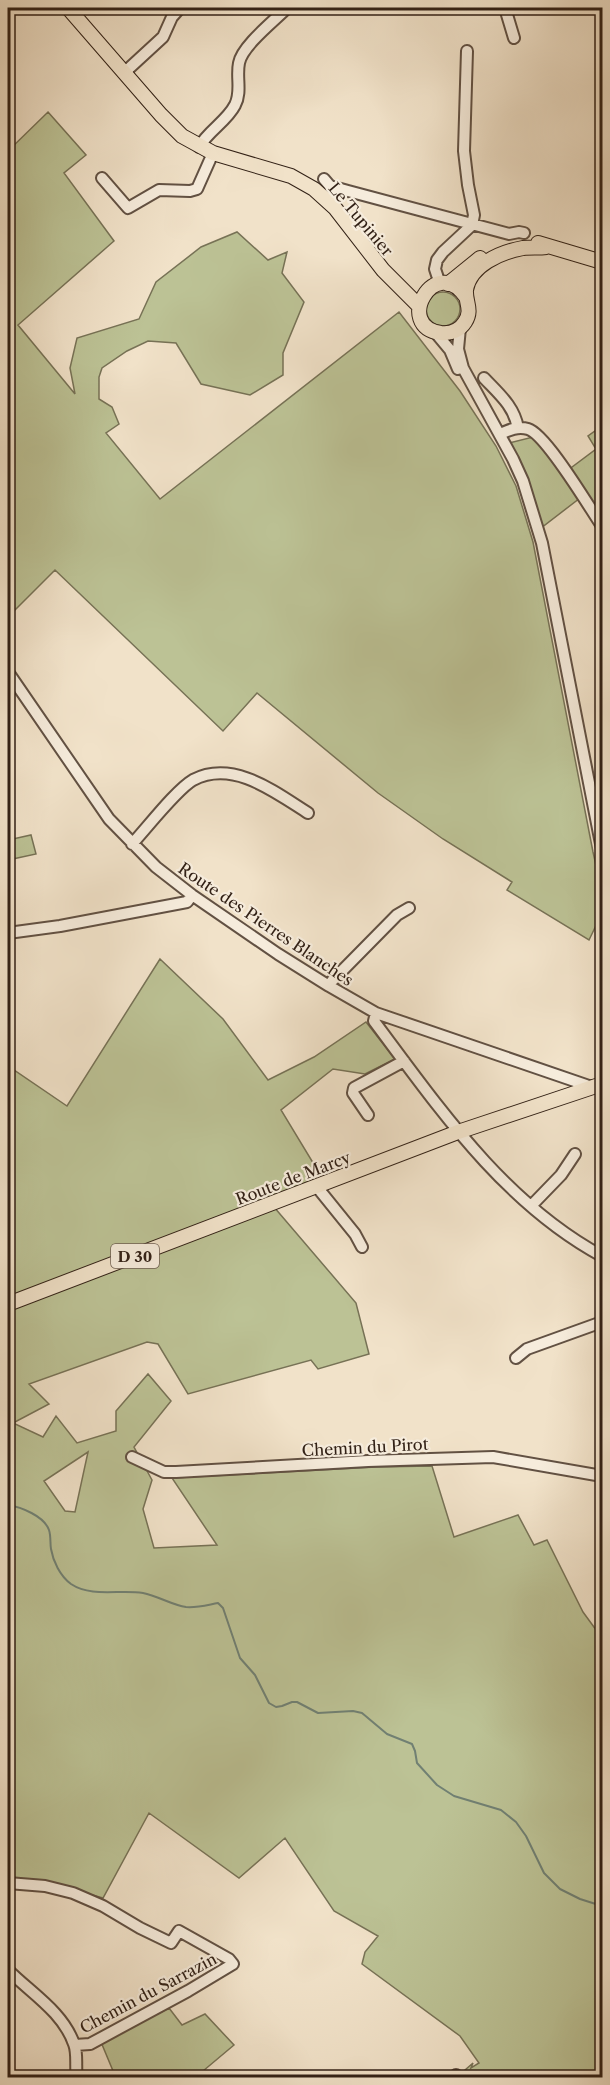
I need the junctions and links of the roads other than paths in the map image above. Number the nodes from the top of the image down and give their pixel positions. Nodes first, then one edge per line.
1 (68, 8) edge
2 (180, 8) edge
3 (287, 8) edge
4 (505, 8) edge
5 (514, 38) dead end
6 (467, 51) dead end
7 (125, 72) junction
8 (199, 147) junction
9 (213, 153) junction
10 (102, 178) dead end
11 (324, 179) dead end
12 (473, 220) junction
13 (524, 233) dead end
14 (546, 247) junction
15 (603, 262) edge
16 (383, 270) junction
17 (438, 286) junction
18 (466, 297) junction
19 (419, 306) junction
20 (460, 328) junction
21 (435, 332) junction
22 (484, 378) dead end
23 (477, 396) junction
24 (518, 428) junction
25 (500, 434) junction
26 (603, 526) edge
27 (8, 672) edge
28 (308, 813) dead end
29 (132, 844) junction
30 (603, 849) edge
31 (192, 895) junction
32 (409, 909) dead end
33 (8, 933) edge
34 (329, 986) junction
35 (376, 1013) junction
36 (404, 1061) junction
37 (599, 1086) edge
38 (368, 1114) dead end
39 (458, 1132) junction
40 (575, 1154) dead end
41 (317, 1187) junction
42 (531, 1206) junction
43 (362, 1247) dead end
44 (603, 1256) edge
45 (8, 1304) edge
46 (603, 1322) edge
47 (516, 1358) dead end
48 (132, 1458) dead end
49 (603, 1476) edge
50 (8, 1883) edge
51 (8, 1970) edge
52 (75, 2045) junction
53 (77, 2078) edge

1 - 7 main road, Le Tupinier
2 - 7 street
3 - 8 street
4 - 5 street
6 - 12 street
7 - 8 main road, Le Tupinier
8 - 9 main road, Le Tupinier
9 - 10 street
9 - 16 main road, Le Tupinier
11 - 12 street, Le Tupinier
12 - 13 street, Le Tupinier
12 - 17 street
14 - 15 main road
14 - 17 main road
14 - 18 main road
16 - 17 main road
16 - 19 main road, Le Tupinier
17 - 18 main road
17 - 19 main road
18 - 20 main road
19 - 21 main road
20 - 21 main road
20 - 23 street
21 - 23 street
22 - 24 street
23 - 25 street
24 - 25 street
24 - 26 street
25 - 30 street
27 - 29 street, Route des Pierres Blanches
28 - 29 street
29 - 31 street, Route des Pierres Blanches
31 - 33 street
31 - 34 street, Route des Pierres Blanches
32 - 34 street
34 - 35 street, Route des Pierres Blanches
35 - 36 street
35 - 37 street, Route des Pierres Blanches
36 - 38 street
36 - 39 street
37 - 39 main road, Route de Marcy / D 30
39 - 41 main road, Route de Marcy / D 30
39 - 42 street
40 - 42 street
41 - 43 street
41 - 45 main road, Route de Marcy / D 30
42 - 44 street
46 - 47 street
48 - 49 street, Chemin du Pirot
50 - 52 street, Chemin du Sarrazin
51 - 52 street
52 - 53 street

